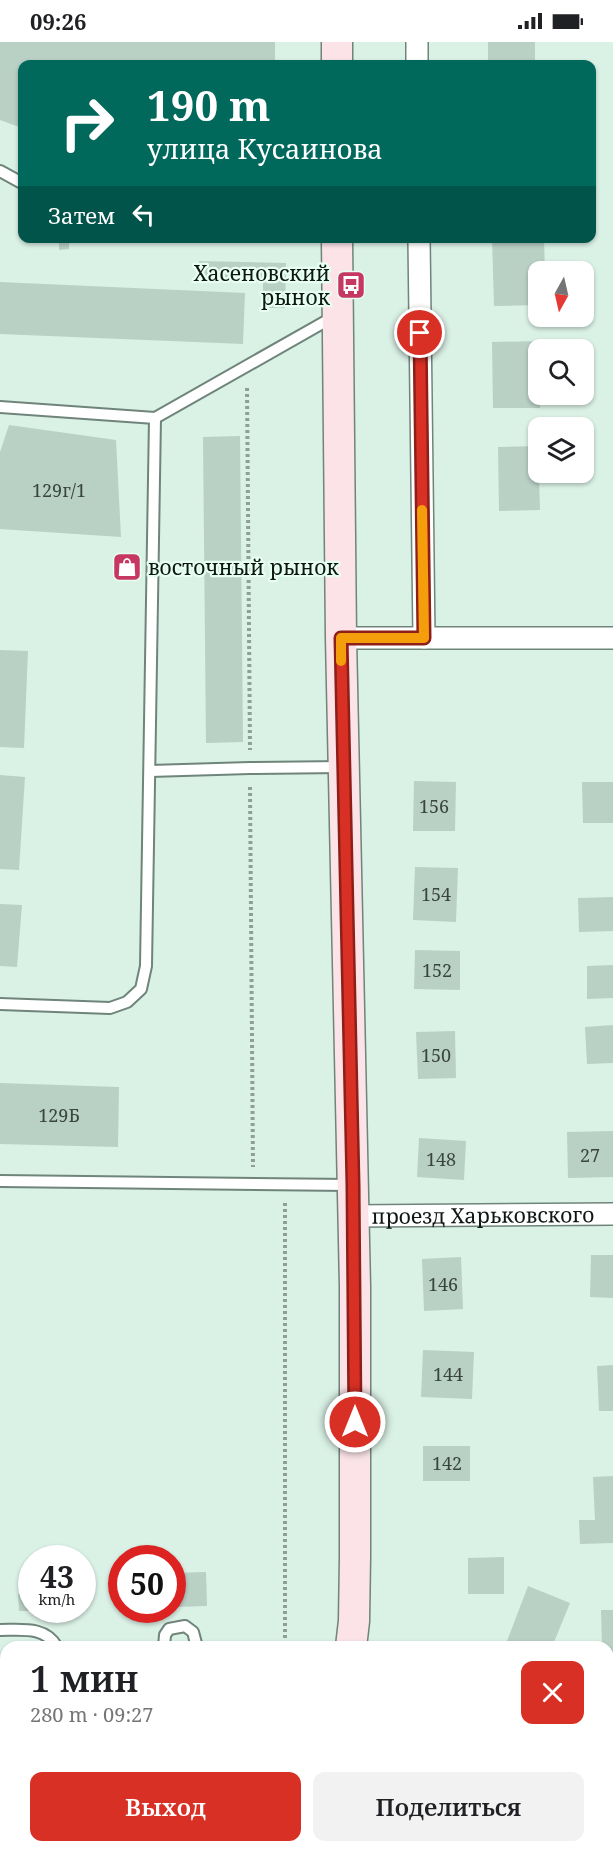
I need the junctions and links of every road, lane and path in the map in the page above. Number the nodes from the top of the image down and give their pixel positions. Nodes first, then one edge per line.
1 (337, 42) edge
2 (417, 42) edge
3 (337, 60) edge
4 (417, 60) edge
5 (0, 171) edge
6 (18, 181) edge
7 (337, 243) edge
8 (419, 243) edge
9 (338, 314) junction
10 (0, 407) edge
11 (155, 418) junction
12 (341, 638) junction
13 (424, 638) junction
14 (613, 638) edge
15 (344, 767) junction
16 (150, 771) junction
17 (0, 1004) edge
18 (0, 1181) edge
19 (285, 1184) junction
20 (353, 1185) junction
21 (613, 1214) edge
22 (354, 1216) junction
23 (0, 1630) edge
24 (53, 1641) edge
25 (164, 1641) edge
26 (196, 1641) edge
27 (285, 1641) edge
28 (352, 1641) edge

1 - 3 main road
2 - 4 street
5 - 6 lane
7 - 9 main road
8 - 13 street
9 - 11 lane
9 - 12 main road
10 - 11 lane
11 - 16 lane
12 - 13 street
12 - 15 main road
13 - 14 street
15 - 16 lane
15 - 20 main road
16 - 17 lane
18 - 19 lane
19 - 20 lane
19 - 27 path
20 - 22 main road
21 - 22 street, проезд Харьковского
22 - 28 main road
23 - 24 lane
25 - 26 lane

